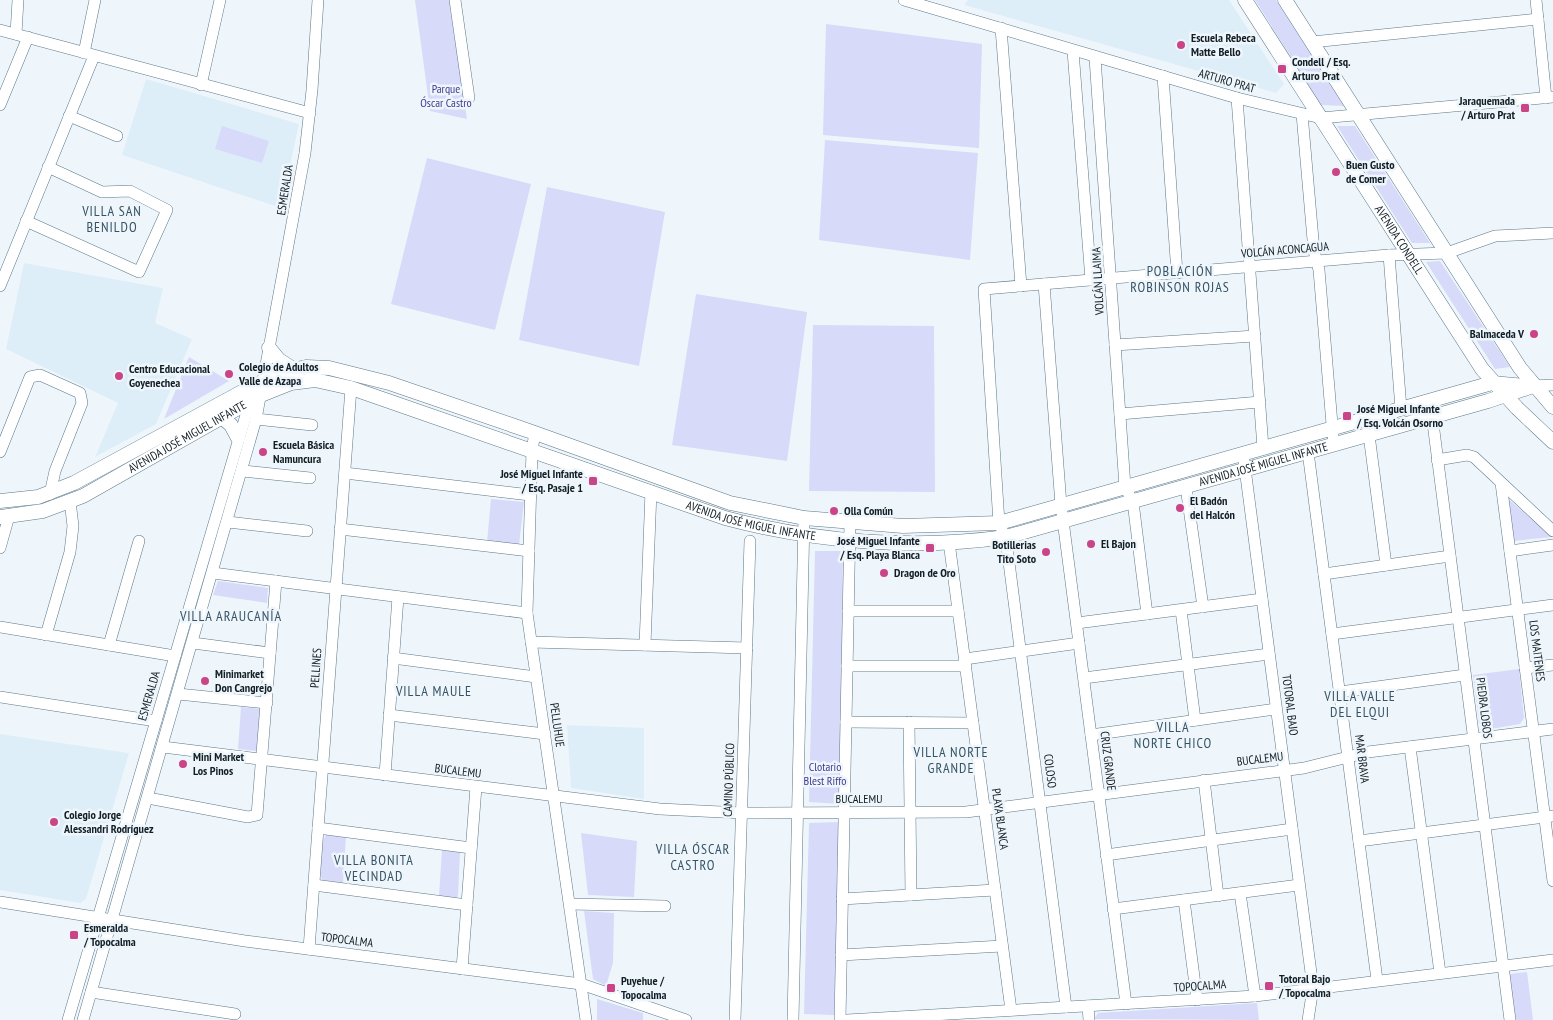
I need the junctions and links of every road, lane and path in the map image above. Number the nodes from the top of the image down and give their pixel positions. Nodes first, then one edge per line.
1 (18, 0) edge
2 (95, 0) edge
3 (220, 0) edge
4 (318, 0) edge
5 (454, 0) edge
6 (904, 0) edge
7 (1245, 0) edge
8 (1285, 0) edge
9 (1536, 0) edge
10 (1538, 19) junction
11 (1001, 28) junction
12 (0, 30) edge
13 (22, 36) junction
14 (1312, 42) junction
15 (1073, 51) junction
16 (89, 55) junction
17 (1095, 58) junction
18 (1163, 76) junction
19 (201, 85) junction
20 (1550, 97) edge
21 (469, 98) dead end
22 (1237, 98) junction
23 (0, 105) edge
24 (310, 113) junction
25 (1302, 114) junction
26 (69, 116) junction
27 (1360, 116) junction
28 (1321, 118) junction
29 (117, 136) dead end
30 (48, 167) junction
31 (26, 221) junction
32 (1553, 233) edge
33 (1408, 253) junction
34 (1447, 253) junction
35 (1389, 255) junction
36 (1317, 261) junction
37 (1250, 267) junction
38 (1177, 273) junction
39 (1111, 279) junction
40 (1091, 280) junction
41 (1044, 284) junction
42 (0, 286) edge
43 (1021, 286) junction
44 (1255, 336) junction
45 (1115, 345) junction
46 (269, 348) junction
47 (293, 369) junction
48 (1492, 382) junction
49 (1533, 386) junction
50 (1553, 386) edge
51 (351, 388) junction
52 (261, 389) junction
53 (1505, 396) junction
54 (1430, 400) junction
55 (1260, 402) junction
56 (248, 404) junction
57 (1553, 407) edge
58 (1401, 409) junction
59 (1120, 414) junction
60 (1432, 417) junction
61 (223, 418) junction
62 (256, 419) junction
63 (312, 425) dead end
64 (1332, 428) junction
65 (535, 433) junction
66 (1369, 435) junction
67 (238, 438) junction
68 (1553, 442) edge
69 (1333, 445) junction
70 (1263, 448) junction
71 (532, 450) junction
72 (0, 452) edge
73 (1308, 452) junction
74 (1242, 454) junction
75 (1437, 460) junction
76 (1245, 470) junction
77 (243, 471) junction
78 (344, 473) junction
79 (310, 478) dead end
80 (1501, 483) junction
81 (1126, 487) junction
82 (1186, 487) junction
83 (651, 491) junction
84 (50, 494) junction
85 (530, 495) junction
86 (0, 501) edge
87 (70, 501) junction
88 (1132, 502) junction
89 (1061, 505) junction
90 (5, 517) edge
91 (804, 518) junction
92 (228, 522) junction
93 (1064, 522) junction
94 (850, 523) junction
95 (999, 523) junction
96 (340, 529) junction
97 (307, 531) dead end
98 (1553, 531) edge
99 (803, 533) junction
100 (1006, 537) junction
101 (849, 540) junction
102 (139, 541) dead end
103 (750, 542) dead end
104 (949, 542) junction
105 (1553, 545) edge
106 (0, 548) edge
107 (529, 551) junction
108 (1510, 551) junction
109 (1450, 556) junction
110 (1386, 565) junction
111 (213, 573) junction
112 (1324, 574) junction
113 (276, 582) junction
114 (336, 590) junction
115 (398, 597) junction
116 (1262, 599) junction
117 (1553, 604) edge
118 (1202, 607) junction
119 (1518, 609) junction
120 (1181, 610) junction
121 (848, 611) junction
122 (958, 611) junction
123 (527, 613) junction
124 (1147, 614) junction
125 (1458, 617) junction
126 (1077, 623) junction
127 (0, 627) edge
128 (1332, 634) junction
129 (46, 635) junction
130 (531, 642) junction
131 (193, 643) junction
132 (1079, 643) junction
133 (109, 645) junction
134 (645, 645) junction
135 (747, 648) junction
136 (1020, 651) junction
137 (270, 653) junction
138 (1269, 654) junction
139 (175, 656) junction
140 (393, 658) junction
141 (965, 662) junction
142 (1553, 664) edge
143 (1188, 665) junction
144 (847, 666) junction
145 (1525, 668) junction
146 (1465, 675) junction
147 (536, 677) junction
148 (1084, 678) junction
149 (1340, 692) junction
150 (178, 694) junction
151 (0, 697) edge
152 (267, 704) junction
153 (1276, 709) junction
154 (389, 715) junction
155 (1196, 720) junction
156 (156, 721) junction
157 (846, 722) junction
158 (910, 722) junction
159 (973, 722) junction
160 (1553, 728) edge
161 (1534, 731) junction
162 (544, 734) junction
163 (1091, 735) junction
164 (1474, 739) junction
165 (163, 747) junction
166 (1410, 747) junction
167 (1348, 756) junction
168 (262, 760) junction
169 (322, 768) junction
170 (1284, 770) junction
171 (385, 775) junction
172 (1204, 780) junction
173 (476, 787) junction
174 (1099, 794) junction
175 (554, 797) junction
176 (148, 798) junction
177 (1040, 802) junction
178 (984, 810) junction
179 (797, 812) junction
180 (844, 812) junction
181 (910, 812) junction
182 (742, 813) junction
183 (1549, 816) edge
184 (1485, 824) junction
185 (318, 828) junction
186 (1292, 829) junction
187 (1421, 833) junction
188 (1211, 840) junction
189 (1359, 841) junction
190 (471, 848) junction
191 (1106, 854) junction
192 (1553, 881) edge
193 (314, 885) junction
194 (1300, 885) junction
195 (995, 890) junction
196 (1240, 893) junction
197 (911, 895) junction
198 (1218, 896) junction
199 (842, 899) junction
200 (1184, 900) junction
201 (0, 902) edge
202 (570, 904) junction
203 (467, 905) junction
204 (665, 906) dead end
205 (1114, 909) junction
206 (98, 917) junction
207 (113, 920) junction
208 (1002, 946) junction
209 (309, 949) junction
210 (841, 955) junction
211 (1553, 960) edge
212 (1503, 965) junction
213 (462, 968) junction
214 (1440, 973) junction
215 (1377, 980) junction
216 (582, 984) junction
217 (1313, 988) junction
218 (92, 992) junction
219 (1254, 996) junction
220 (1197, 1000) junction
221 (1126, 1004) junction
222 (1088, 1006) junction
223 (1066, 1007) junction
224 (1011, 1010) junction
225 (234, 1014) dead end
226 (995, 1016) edge
227 (68, 1020) edge
228 (83, 1020) edge
229 (586, 1020) edge
230 (686, 1020) edge
231 (736, 1020) edge
232 (793, 1020) edge
233 (840, 1020) edge
234 (847, 1020) edge
235 (1090, 1020) edge
236 (1308, 1020) edge
237 (1510, 1020) edge

1 - 13 street
2 - 16 street
3 - 19 street
4 - 24 street, ESMERALDA
5 - 21 street
6 - 11 street, ARTURO PRAT
7 - 28 main road, AVENIDA CONDELL
8 - 14 main road
9 - 10 street
10 - 14 street
10 - 20 street
11 - 15 street, ARTURO PRAT
11 - 43 street
12 - 13 street
13 - 16 street
13 - 23 street
14 - 27 main road
15 - 17 street, ARTURO PRAT
15 - 40 street, VOLCÁN LLAIMA
16 - 19 street
16 - 26 street
17 - 18 street, ARTURO PRAT
17 - 39 street, VOLCÁN LLAIMA
18 - 22 street, ARTURO PRAT
18 - 38 street
19 - 24 street
20 - 27 street, ARTURO PRAT
22 - 25 street, ARTURO PRAT
22 - 37 street
24 - 46 street, ESMERALDA
25 - 28 street, ARTURO PRAT
25 - 36 street
26 - 29 street
26 - 30 street
27 - 28 street, ARTURO PRAT
27 - 34 main road
28 - 33 main road, AVENIDA CONDELL
30 - 31 street
30 - 31 street
31 - 42 street
32 - 34 street, VOLCÁN ACONCAGUA
33 - 34 street, VOLCÁN ACONCAGUA
33 - 35 street, VOLCÁN ACONCAGUA
33 - 48 main road, AVENIDA CONDELL
34 - 49 main road
35 - 36 street, VOLCÁN ACONCAGUA
35 - 58 street
36 - 37 street, VOLCÁN ACONCAGUA
36 - 64 street
37 - 38 street, VOLCÁN ACONCAGUA
37 - 44 street
38 - 39 street, VOLCÁN ACONCAGUA
39 - 40 street, VOLCÁN ACONCAGUA
39 - 45 street, VOLCÁN LLAIMA
40 - 41 street, VOLCÁN ACONCAGUA
41 - 43 street, VOLCÁN ACONCAGUA
41 - 89 street, CRUZ GRANDE
43 - 95 street, VOLCÁN ACONCAGUA
44 - 45 street
44 - 55 street
45 - 59 street, VOLCÁN LLAIMA
46 - 47 main road
46 - 52 street, ESMERALDA
47 - 52 main road, AVENIDA JOSÉ MIGUEL INFANTE
47 - 65 main road, AVENIDA JOSÉ MIGUEL INFANTE
48 - 49 main road, AVENIDA JOSÉ MIGUEL INFANTE
48 - 53 main road, AVENIDA CONDELL
48 - 54 main road, AVENIDA JOSÉ MIGUEL INFANTE
49 - 50 street, AVENIDA JOSÉ MIGUEL INFANTE
49 - 53 main road, AVENIDA JOSÉ MIGUEL INFANTE
49 - 57 main road
51 - 52 main road, AVENIDA JOSÉ MIGUEL INFANTE
51 - 71 main road, AVENIDA JOSÉ MIGUEL INFANTE
51 - 78 street, PELLINES
52 - 56 main road, AVENIDA JOSÉ MIGUEL INFANTE
52 - 62 street, ESMERALDA
52 - 84 main road, AVENIDA JOSÉ MIGUEL INFANTE
53 - 60 main road, AVENIDA JOSÉ MIGUEL INFANTE
53 - 68 main road, AVENIDA CONDELL
54 - 58 main road, AVENIDA JOSÉ MIGUEL INFANTE
54 - 60 street, PIEDRA LOBOS
55 - 59 street
55 - 70 street
56 - 61 main road, AVENIDA JOSÉ MIGUEL INFANTE
56 - 67 street, ESMERALDA
58 - 64 main road, AVENIDA JOSÉ MIGUEL INFANTE
59 - 81 street, VOLCÁN LLAIMA
60 - 66 main road, AVENIDA JOSÉ MIGUEL INFANTE
60 - 75 street, PIEDRA LOBOS
61 - 67 main road
61 - 87 main road, AVENIDA JOSÉ MIGUEL INFANTE
62 - 63 street
62 - 77 street, ESMERALDA
64 - 69 street
64 - 70 main road, AVENIDA JOSÉ MIGUEL INFANTE
65 - 71 street, PELLUHUE
65 - 91 main road, AVENIDA JOSÉ MIGUEL INFANTE
66 - 69 main road, AVENIDA JOSÉ MIGUEL INFANTE
66 - 110 street
67 - 139 street, ESMERALDA
69 - 73 main road, AVENIDA JOSÉ MIGUEL INFANTE
70 - 74 main road, AVENIDA JOSÉ MIGUEL INFANTE
71 - 83 main road, AVENIDA JOSÉ MIGUEL INFANTE
71 - 85 street, PELLUHUE
72 - 84 street
73 - 76 main road, AVENIDA JOSÉ MIGUEL INFANTE
73 - 112 street, MAR BRAVA
74 - 76 street, TOTORAL BAJO
74 - 81 main road, AVENIDA JOSÉ MIGUEL INFANTE
75 - 80 street
75 - 109 street, PIEDRA LOBOS
76 - 82 main road, AVENIDA JOSÉ MIGUEL INFANTE
76 - 116 street, TOTORAL BAJO
77 - 79 street
77 - 92 street, ESMERALDA
78 - 85 street
78 - 96 street, PELLINES
80 - 98 street
80 - 108 street, LOS MAITENES
81 - 88 street, VOLCÁN LLAIMA
81 - 89 main road, AVENIDA JOSÉ MIGUEL INFANTE
82 - 88 main road, AVENIDA JOSÉ MIGUEL INFANTE
82 - 118 street
83 - 99 main road, AVENIDA JOSÉ MIGUEL INFANTE
83 - 134 street
84 - 86 main road, AVENIDA JOSÉ MIGUEL INFANTE
85 - 107 street, PELLUHUE
87 - 90 main road, AVENIDA JOSÉ MIGUEL INFANTE
87 - 129 street
88 - 93 main road, AVENIDA JOSÉ MIGUEL INFANTE
88 - 124 street, VOLCÁN LLAIMA
89 - 93 street, CRUZ GRANDE
89 - 95 main road, AVENIDA JOSÉ MIGUEL INFANTE
90 - 106 street
91 - 94 main road, AVENIDA JOSÉ MIGUEL INFANTE
91 - 99 street
92 - 97 street
92 - 111 street, ESMERALDA
93 - 100 main road, AVENIDA JOSÉ MIGUEL INFANTE
93 - 126 street, CRUZ GRANDE
94 - 95 main road, AVENIDA JOSÉ MIGUEL INFANTE
94 - 101 street
95 - 100 street, COLOSO
96 - 107 street
96 - 114 street, PELLINES
99 - 101 main road, AVENIDA JOSÉ MIGUEL INFANTE
99 - 179 street
100 - 104 main road, AVENIDA JOSÉ MIGUEL INFANTE
100 - 136 street, COLOSO
101 - 104 main road, AVENIDA JOSÉ MIGUEL INFANTE
101 - 121 street
102 - 133 street
103 - 135 street, CAMINO PÚBLICO
104 - 122 street, PLAYA BLANCA
105 - 108 street
107 - 123 street, PELLUHUE
108 - 119 street, LOS MAITENES
109 - 110 street
109 - 125 street, PIEDRA LOBOS
110 - 112 street
111 - 113 street
111 - 131 street, ESMERALDA
112 - 128 street, MAR BRAVA
113 - 114 street
113 - 137 street
114 - 115 street
114 - 169 street, PELLINES
115 - 123 street
115 - 140 street
116 - 118 street
116 - 138 street, TOTORAL BAJO
117 - 119 street
118 - 120 street
119 - 125 street
119 - 145 street, LOS MAITENES
120 - 124 street
120 - 143 street
121 - 122 street
121 - 144 street
122 - 141 street, PLAYA BLANCA
123 - 130 street, PELLUHUE
124 - 126 street
125 - 128 street
125 - 146 street, PIEDRA LOBOS
126 - 132 street, CRUZ GRANDE
127 - 129 street
128 - 149 street, MAR BRAVA
129 - 133 street
130 - 134 street
130 - 147 street, PELLUHUE
131 - 137 street
131 - 150 street, ESMERALDA
132 - 136 street
132 - 148 street, CRUZ GRANDE
133 - 139 street
134 - 135 street
135 - 182 street, CAMINO PÚBLICO
136 - 141 street
136 - 177 street, COLOSO
137 - 152 street
138 - 143 street
138 - 153 street, TOTORAL BAJO
139 - 156 street, ESMERALDA
140 - 147 street
140 - 154 street
141 - 144 street
141 - 159 street, PLAYA BLANCA
142 - 145 street
143 - 148 street
143 - 155 street
144 - 157 street
145 - 161 street, LOS MAITENES
146 - 149 street
146 - 164 street, PIEDRA LOBOS
147 - 162 street, PELLUHUE
148 - 163 street, CRUZ GRANDE
149 - 167 street, MAR BRAVA
150 - 152 street
150 - 165 street, ESMERALDA
151 - 156 street
152 - 168 street
153 - 155 street
153 - 170 street, TOTORAL BAJO
154 - 162 street
154 - 171 street
155 - 163 street
156 - 206 street, ESMERALDA
157 - 158 street
157 - 180 street
158 - 159 street
158 - 181 street
159 - 178 street, PLAYA BLANCA
160 - 161 street, BUCALEMU
161 - 164 street, BUCALEMU
161 - 183 street, LOS MAITENES
162 - 175 street, PELLUHUE
163 - 174 street, CRUZ GRANDE
164 - 166 street, BUCALEMU
164 - 184 street, PIEDRA LOBOS
165 - 168 street, BUCALEMU
165 - 176 street, ESMERALDA
166 - 167 street, BUCALEMU
166 - 187 street
167 - 170 street, BUCALEMU
167 - 189 street, MAR BRAVA
168 - 169 street, BUCALEMU
168 - 176 street
169 - 171 street, BUCALEMU
169 - 185 street, PELLINES
170 - 172 street, BUCALEMU
170 - 186 street, TOTORAL BAJO
171 - 173 street, BUCALEMU
172 - 174 street, BUCALEMU
172 - 188 street
173 - 175 street, BUCALEMU
173 - 190 street
174 - 177 street, BUCALEMU
174 - 191 street, CRUZ GRANDE
175 - 182 street, BUCALEMU
175 - 202 street, PELLUHUE
176 - 207 street, ESMERALDA
177 - 178 street, BUCALEMU
177 - 223 street, COLOSO
178 - 181 street, BUCALEMU
178 - 195 street, PLAYA BLANCA
179 - 180 street, BUCALEMU
179 - 182 street, BUCALEMU
179 - 232 street
180 - 181 street, BUCALEMU
180 - 199 street
181 - 197 street
182 - 231 street, CAMINO PÚBLICO
183 - 184 street
183 - 192 street, LOS MAITENES
184 - 187 street
184 - 212 street, PIEDRA LOBOS
185 - 190 street
185 - 193 street, PELLINES
186 - 188 street
186 - 194 street, TOTORAL BAJO
187 - 189 street
187 - 214 street
188 - 191 street
188 - 198 street
189 - 215 street, MAR BRAVA
190 - 203 street
191 - 205 street, CRUZ GRANDE
193 - 203 street
193 - 209 street, PELLINES
194 - 196 street
194 - 217 street, TOTORAL BAJO
195 - 197 street
195 - 208 street, PLAYA BLANCA
196 - 198 street
196 - 219 street
197 - 199 street
198 - 200 street
199 - 210 street
200 - 205 street
200 - 220 street
201 - 206 street, TOPOCALMA
202 - 204 street
202 - 216 street, PELLUHUE
203 - 213 street
205 - 221 street, CRUZ GRANDE
206 - 207 street, TOPOCALMA
206 - 227 street, ESMERALDA
207 - 209 street, TOPOCALMA
207 - 218 street, ESMERALDA
208 - 210 street
208 - 224 street, PLAYA BLANCA
209 - 213 street, TOPOCALMA
210 - 233 street
211 - 212 street, TOPOCALMA
212 - 214 street, TOPOCALMA
212 - 237 street, PIEDRA LOBOS
213 - 216 street, TOPOCALMA
214 - 215 street, TOPOCALMA
215 - 217 street, TOPOCALMA
216 - 229 street, PELLUHUE
216 - 230 street, TOPOCALMA
217 - 219 street, TOPOCALMA
217 - 236 street, TOTORAL BAJO
218 - 225 street
218 - 228 street, ESMERALDA
219 - 220 street, TOPOCALMA
220 - 221 street, TOPOCALMA
221 - 222 street, TOPOCALMA
222 - 223 street, TOPOCALMA
222 - 235 street
223 - 224 street, TOPOCALMA
224 - 226 street, TOPOCALMA
226 - 234 street, TOPOCALMA

